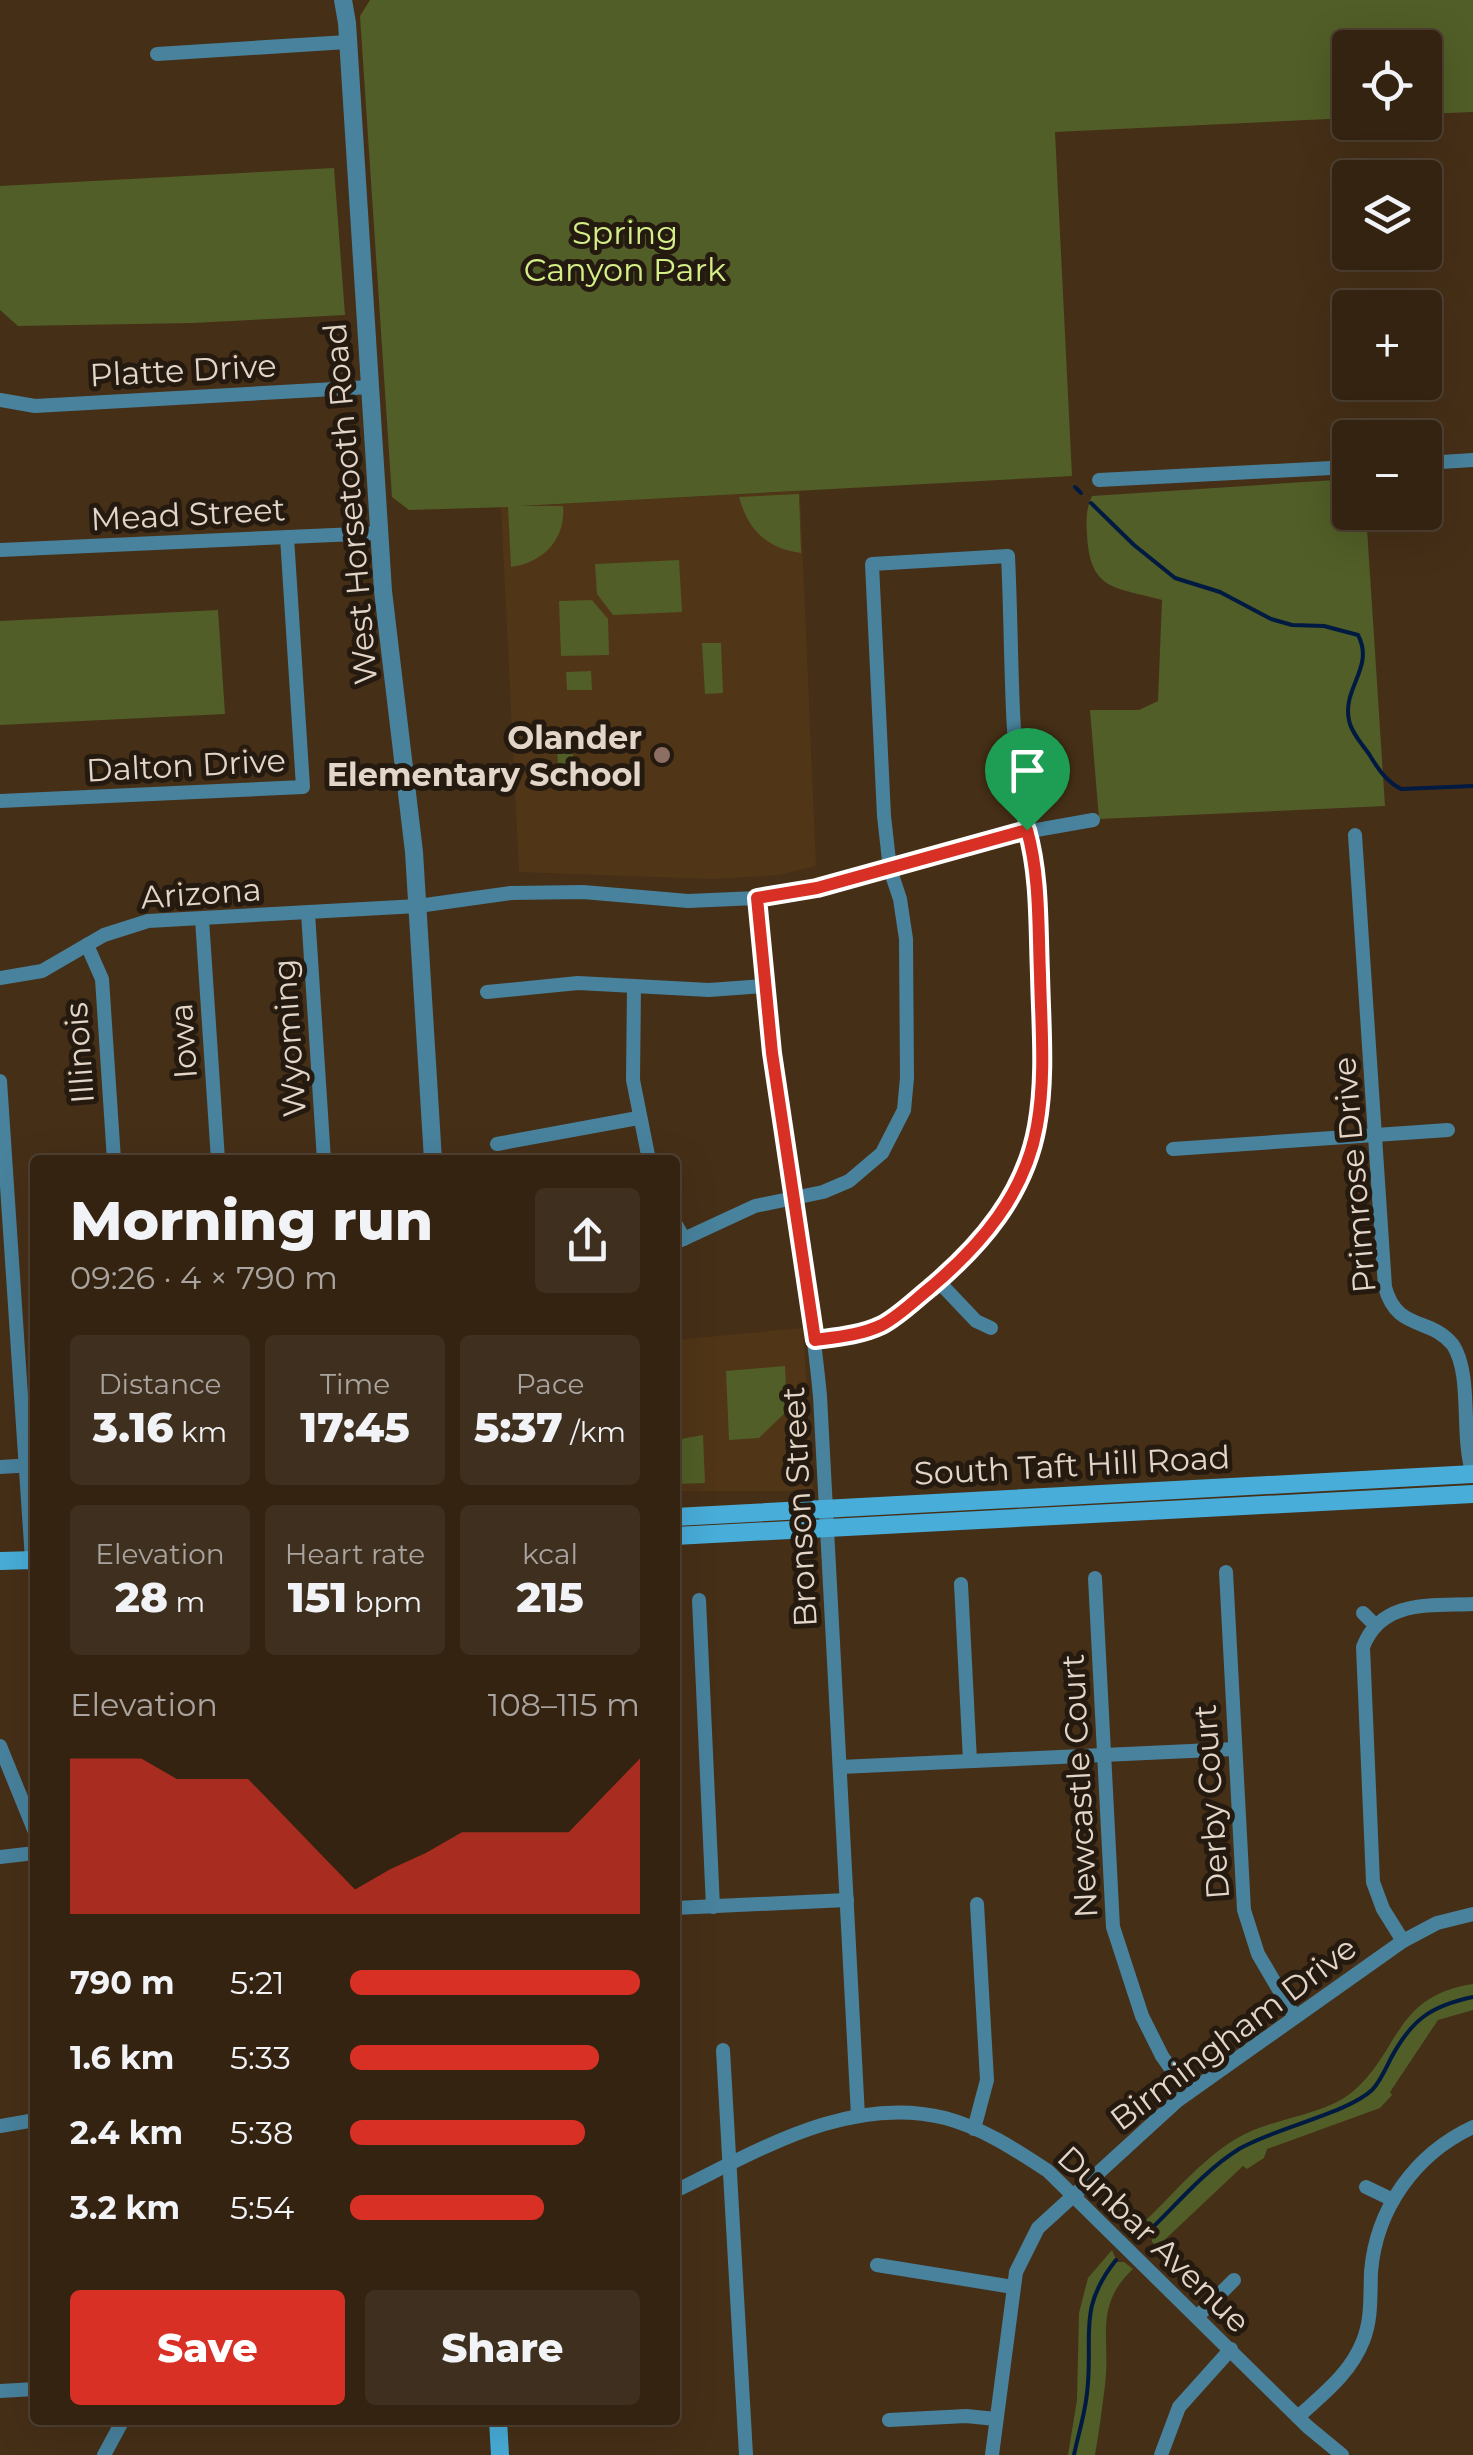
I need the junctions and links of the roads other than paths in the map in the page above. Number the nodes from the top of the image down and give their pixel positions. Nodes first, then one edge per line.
1 (343, 0) edge
2 (358, 0) edge
3 (347, 32) junction
4 (157, 54) dead end
5 (370, 388) junction
6 (0, 400) edge
7 (1473, 460) edge
8 (1442, 462) edge
9 (1332, 468) edge
10 (1099, 480) dead end
11 (379, 533) junction
12 (287, 537) junction
13 (0, 550) edge
14 (0, 800) edge
15 (1093, 820) dead end
16 (1027, 830) junction
17 (1355, 835) dead end
18 (890, 868) junction
19 (757, 898) junction
20 (418, 906) junction
21 (308, 913) junction
22 (202, 918) junction
23 (87, 945) junction
24 (0, 978) edge
25 (634, 986) junction
26 (764, 986) junction
27 (487, 992) dead end
28 (0, 1082) edge
29 (638, 1118) junction
30 (1448, 1130) dead end
31 (1376, 1138) junction
32 (498, 1144) dead end
33 (1172, 1149) dead end
34 (114, 1155) edge
35 (218, 1155) edge
36 (324, 1155) edge
37 (433, 1155) edge
38 (648, 1155) edge
39 (794, 1198) junction
40 (680, 1241) edge
41 (938, 1281) junction
42 (991, 1328) dead end
43 (815, 1340) junction
44 (30, 1465) edge
45 (0, 1467) edge
46 (1473, 1474) edge
47 (1473, 1494) edge
48 (680, 1516) edge
49 (828, 1518) junction
50 (680, 1535) edge
51 (0, 1560) edge
52 (30, 1560) edge
53 (1226, 1572) dead end
54 (1094, 1578) dead end
55 (961, 1584) dead end
56 (699, 1600) dead end
57 (1473, 1604) edge
58 (1363, 1613) dead end
59 (1375, 1625) junction
60 (0, 1746) edge
61 (1234, 1748) junction
62 (1103, 1755) junction
63 (970, 1761) junction
64 (840, 1768) junction
65 (30, 1820) edge
66 (30, 1853) edge
67 (0, 1858) edge
68 (847, 1900) junction
69 (977, 1904) dead end
70 (714, 1906) junction
71 (680, 1908) edge
72 (1473, 1914) edge
73 (1403, 1941) junction
74 (1295, 2017) junction
75 (723, 2050) dead end
76 (1188, 2093) junction
77 (858, 2116) junction
78 (30, 2121) edge
79 (0, 2126) edge
80 (1473, 2127) edge
81 (974, 2129) junction
82 (728, 2166) junction
83 (1366, 2187) dead end
84 (680, 2189) edge
85 (1073, 2194) junction
86 (1392, 2200) junction
87 (877, 2265) dead end
88 (1234, 2280) dead end
89 (1013, 2287) junction
90 (1196, 2317) junction
91 (1231, 2350) junction
92 (30, 2390) edge
93 (0, 2392) edge
94 (1298, 2417) junction
95 (996, 2419) junction
96 (890, 2420) dead end
97 (120, 2425) edge
98 (498, 2425) edge
99 (1332, 2452) edge
100 (104, 2455) edge
101 (500, 2455) edge
102 (746, 2455) edge
103 (992, 2455) edge
104 (1161, 2455) edge

1 - 3 street, West Horsetooth Road
2 - 3 street, West Horsetooth Road
3 - 4 street
3 - 5 street, West Horsetooth Road
5 - 6 street, Platte Drive
5 - 11 street, West Horsetooth Road
7 - 8 street
9 - 10 street
11 - 12 street, Mead Street
11 - 20 street, West Horsetooth Road
12 - 13 street, Mead Street
12 - 14 street, Dalton Drive
15 - 16 street, Arizona
16 - 18 street, Arizona
16 - 18 street
16 - 41 street
17 - 31 street, Primrose Drive
18 - 19 street, Arizona
18 - 39 street
19 - 20 street, Arizona
19 - 26 street, Bronson Street
20 - 21 street, Arizona
20 - 37 street, West Horsetooth Road
21 - 22 street, Arizona
21 - 36 street, Wyoming
22 - 23 street, Arizona
22 - 35 street, Iowa
23 - 24 street, Arizona
23 - 34 street, Illinois
25 - 26 street
25 - 27 street
25 - 29 street
26 - 39 street, Bronson Street
28 - 44 street
29 - 32 street
29 - 38 street
30 - 31 street
31 - 33 street
31 - 46 street, Primrose Drive
39 - 40 street
39 - 43 street, Bronson Street
41 - 42 street
41 - 43 street
43 - 49 street, Bronson Street
44 - 45 street
46 - 49 main road, South Taft Hill Road
47 - 49 main road, South Taft Hill Road
48 - 49 main road, South Taft Hill Road
49 - 50 main road, South Taft Hill Road
49 - 64 street, Bronson Street
51 - 52 main road
53 - 61 street, Derby Court
54 - 62 street, Newcastle Court
55 - 63 street
56 - 70 street
57 - 59 street
58 - 59 street
59 - 73 street
60 - 65 street
61 - 62 street
61 - 74 street, Derby Court
62 - 63 street
62 - 76 street, Newcastle Court
63 - 64 street
64 - 68 street, Bronson Street
66 - 67 street
68 - 70 street
68 - 77 street, Bronson Street
69 - 81 street
70 - 71 street
72 - 73 street, Birmingham Drive
73 - 74 street, Birmingham Drive
74 - 76 street, Birmingham Drive
75 - 82 street
76 - 85 street, Birmingham Drive
77 - 81 street, Dunbar Avenue
77 - 82 street, Dunbar Avenue
78 - 79 street
80 - 86 street
81 - 85 street, Dunbar Avenue
82 - 84 street, Dunbar Avenue
82 - 102 street
83 - 86 street
85 - 89 street, Birmingham Drive
85 - 90 street, Dunbar Avenue
86 - 94 street
87 - 89 street
88 - 90 street
89 - 95 street, Birmingham Drive
90 - 91 street, Dunbar Avenue
91 - 94 street, Dunbar Avenue
91 - 104 street
92 - 93 street
94 - 99 street, Dunbar Avenue
95 - 96 street
95 - 103 street, Birmingham Drive
97 - 100 street
98 - 101 main road

